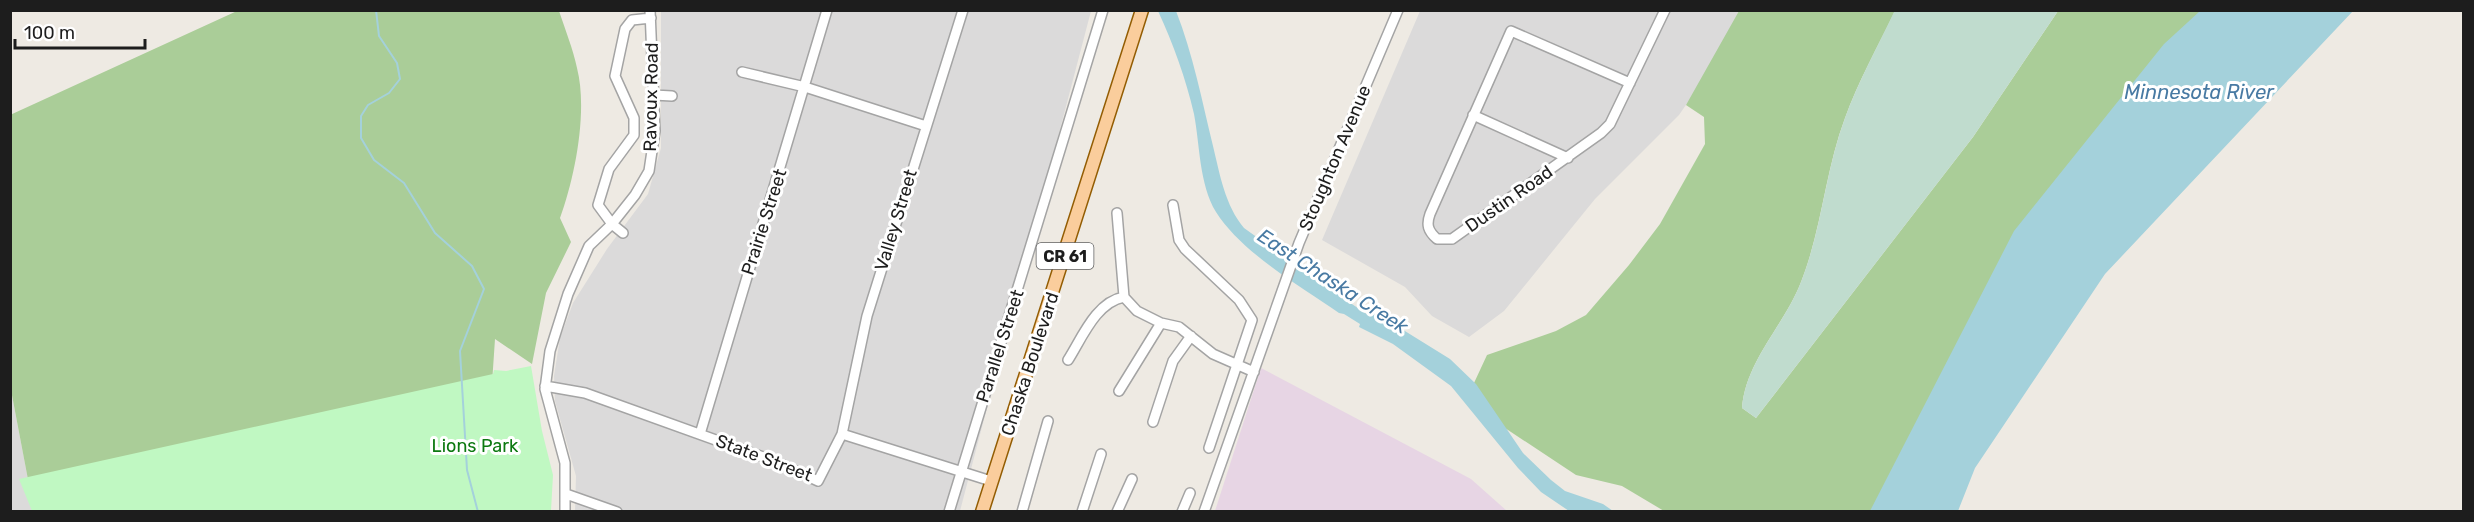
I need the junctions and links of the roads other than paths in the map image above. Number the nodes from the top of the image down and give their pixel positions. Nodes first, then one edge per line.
1 (827, 10) edge
2 (963, 10) edge
3 (1103, 10) edge
4 (1142, 10) edge
5 (1398, 10) edge
6 (1665, 10) edge
7 (650, 14) edge
8 (742, 72) dead end
9 (1630, 83) junction
10 (805, 87) junction
11 (654, 95) junction
12 (672, 96) dead end
13 (1473, 116) junction
14 (926, 126) junction
15 (1568, 158) junction
16 (1173, 205) dead end
17 (1117, 213) dead end
18 (612, 224) junction
19 (623, 233) dead end
20 (1124, 297) junction
21 (1161, 323) junction
22 (1191, 336) junction
23 (1068, 360) dead end
24 (1235, 366) junction
25 (1254, 372) junction
26 (545, 386) junction
27 (1119, 391) dead end
28 (1048, 421) dead end
29 (1154, 422) dead end
30 (699, 434) junction
31 (842, 434) junction
32 (1209, 448) dead end
33 (1101, 454) dead end
34 (961, 472) junction
35 (1132, 479) dead end
36 (991, 481) junction
37 (1190, 493) dead end
38 (566, 494) junction
39 (565, 512) edge
40 (617, 512) edge
41 (949, 512) edge
42 (982, 512) edge
43 (1022, 512) edge
44 (1082, 512) edge
45 (1117, 512) edge
46 (1182, 512) edge
47 (1204, 512) edge

1 - 10 street, Prairie Street
2 - 14 street, Valley Street
3 - 34 street, Parallel Street
4 - 36 main road, Chaska Boulevard / CR 61
5 - 25 street, Stoughton Avenue
6 - 9 street
7 - 11 street, Ravoux Road
7 - 18 street
8 - 10 street
9 - 13 street
9 - 15 street
10 - 14 street
10 - 30 street, Prairie Street
11 - 12 street
11 - 18 street, Ravoux Road
13 - 15 street
13 - 15 street, Dustin Road
14 - 31 street, Valley Street
16 - 24 street
17 - 20 street
18 - 19 street
18 - 26 street, Ravoux Road
20 - 21 street
20 - 23 street
21 - 22 street
21 - 27 street
22 - 24 street
22 - 29 street
24 - 25 street
24 - 32 street
25 - 47 street, Stoughton Avenue
26 - 30 street, State Street
26 - 38 street, Ravoux Road
28 - 43 street
30 - 31 street, State Street
31 - 34 street
33 - 44 street
34 - 36 street
34 - 41 street, Parallel Street
35 - 45 street
36 - 42 main road, Chaska Boulevard / CR 61
37 - 46 street
38 - 39 street, Ravoux Road
38 - 40 street

